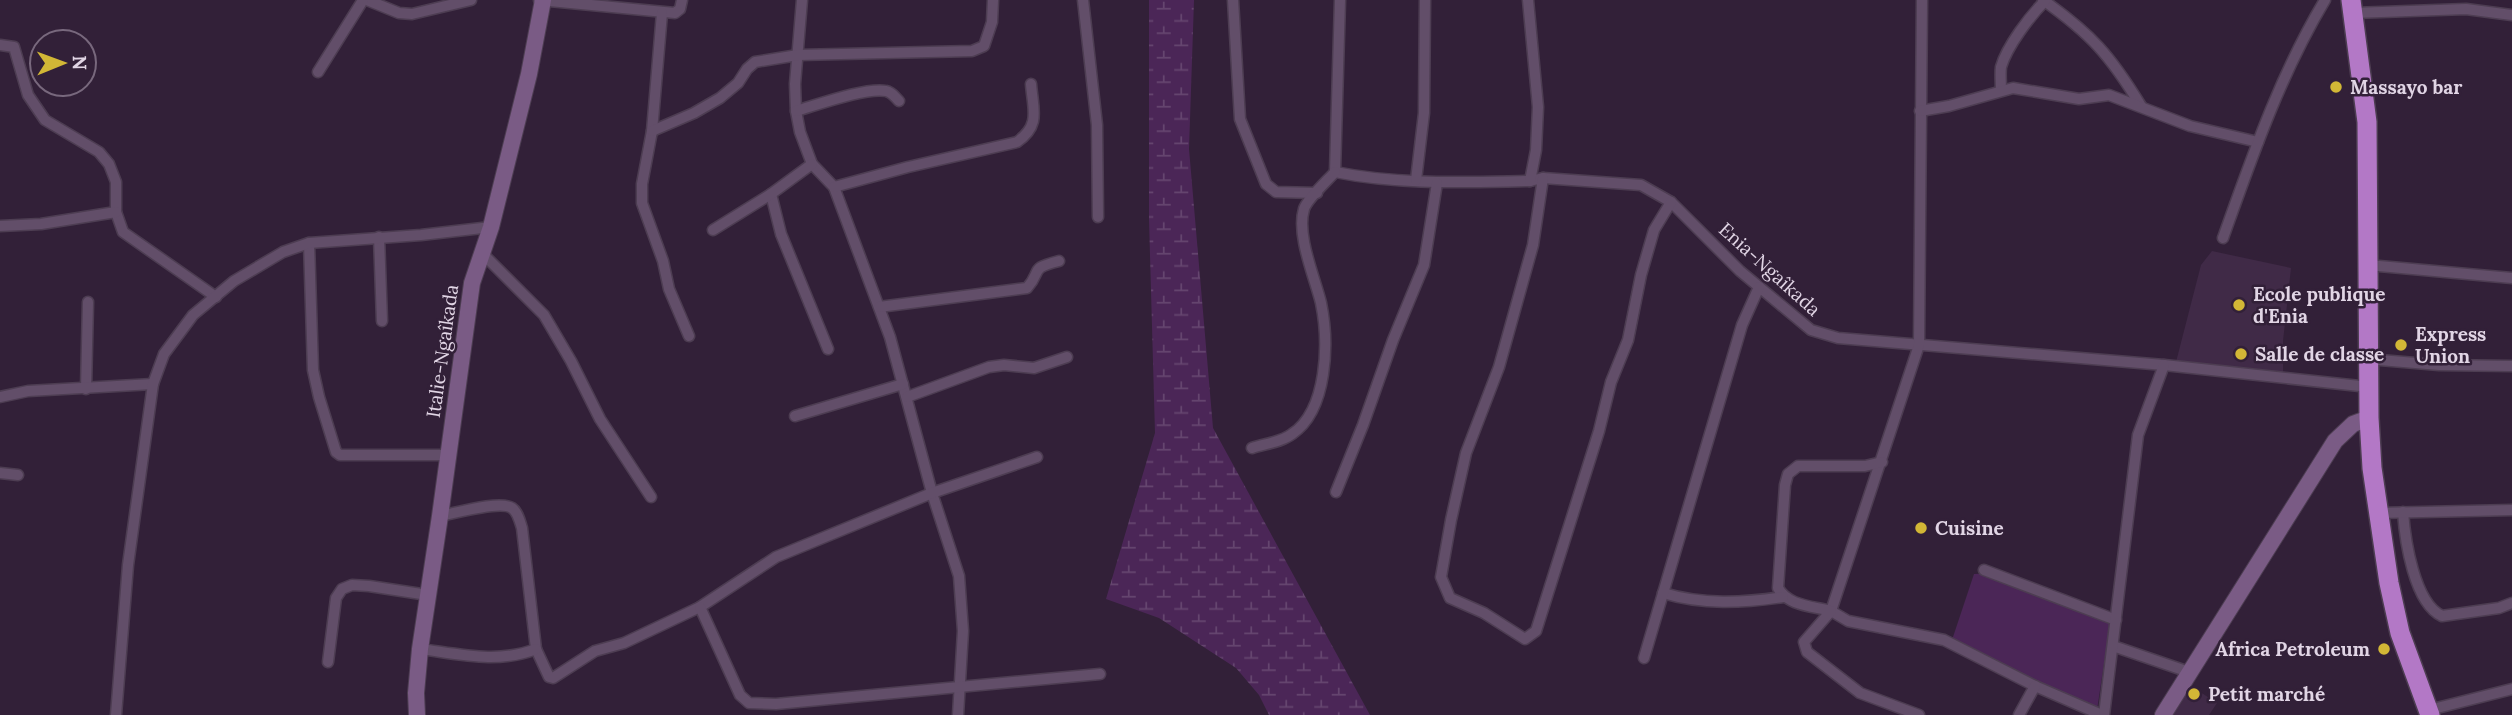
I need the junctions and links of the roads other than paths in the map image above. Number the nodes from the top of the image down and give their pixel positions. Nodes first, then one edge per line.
1 (365, 0) edge
2 (471, 0) edge
3 (541, 0) edge
4 (682, 0) edge
5 (802, 0) edge
6 (993, 0) edge
7 (1083, 0) edge
8 (1233, 0) edge
9 (1340, 0) edge
10 (1425, 0) edge
11 (1528, 0) edge
12 (1922, 0) edge
13 (2325, 0) edge
14 (2045, 1) edge
15 (2352, 6) edge
16 (662, 13) junction
17 (2512, 15) edge
18 (0, 45) edge
19 (798, 55) junction
20 (318, 72) dead end
21 (1031, 84) dead end
22 (2001, 90) junction
23 (899, 101) dead end
24 (2141, 106) junction
25 (796, 111) junction
26 (1920, 111) junction
27 (652, 131) junction
28 (2258, 142) junction
29 (812, 164) junction
30 (1335, 172) junction
31 (1543, 178) junction
32 (1416, 180) junction
33 (1530, 181) junction
34 (1437, 183) junction
35 (834, 187) junction
36 (1317, 193) junction
37 (771, 194) junction
38 (1671, 202) junction
39 (116, 212) junction
40 (1098, 217) dead end
41 (0, 226) edge
42 (491, 227) junction
43 (713, 230) dead end
44 (379, 237) junction
45 (2223, 238) dead end
46 (309, 243) junction
47 (481, 251) junction
48 (1059, 261) dead end
49 (2368, 265) junction
50 (2512, 278) edge
51 (1759, 287) junction
52 (216, 297) junction
53 (88, 302) dead end
54 (879, 307) junction
55 (382, 321) dead end
56 (689, 336) dead end
57 (1919, 345) junction
58 (828, 349) dead end
59 (1067, 357) dead end
60 (2368, 359) junction
61 (2164, 365) junction
62 (2512, 366) edge
63 (153, 384) junction
64 (903, 384) junction
65 (2369, 387) junction
66 (86, 389) junction
67 (0, 397) edge
68 (907, 397) junction
69 (794, 416) dead end
70 (2369, 418) junction
71 (1252, 447) dead end
72 (448, 455) junction
73 (1037, 457) dead end
74 (1882, 462) junction
75 (0, 473) edge
76 (18, 475) dead end
77 (1336, 492) dead end
78 (932, 493) junction
79 (651, 497) dead end
80 (2512, 510) edge
81 (2403, 512) junction
82 (2378, 513) junction
83 (440, 516) junction
84 (1984, 569) dead end
85 (1663, 593) junction
86 (428, 595) junction
87 (1783, 597) junction
88 (2512, 603) edge
89 (701, 607) junction
90 (1831, 611) junction
91 (2116, 620) junction
92 (2113, 646) junction
93 (420, 649) junction
94 (536, 649) junction
95 (1644, 659) dead end
96 (328, 662) dead end
97 (2189, 672) junction
98 (1100, 674) dead end
99 (959, 685) junction
100 (2035, 686) junction
101 (2512, 689) edge
102 (2429, 712) edge
103 (116, 715) edge
104 (417, 715) edge
105 (958, 715) edge
106 (1919, 715) edge
107 (2019, 715) edge
108 (2103, 715) edge
109 (2163, 715) edge

1 - 2 street
1 - 20 street
3 - 16 street
3 - 42 street, Italie-Ngaîkada
4 - 16 street
5 - 19 street
6 - 19 street
7 - 40 street
8 - 36 street
9 - 30 street
10 - 32 street
11 - 33 street
12 - 26 street
13 - 28 street
14 - 22 street
14 - 24 street
15 - 17 street
15 - 49 highway
16 - 27 street
18 - 39 street
19 - 25 street
19 - 27 street
21 - 35 street
22 - 24 street
22 - 26 street
23 - 25 street
24 - 28 street
25 - 29 street
26 - 57 street
27 - 56 street
28 - 45 street
29 - 35 street
29 - 37 street
30 - 32 street, Enia-Ngaîkada
30 - 36 street
31 - 33 street, Enia-Ngaîkada
31 - 38 street, Enia-Ngaîkada
31 - 38 street
32 - 34 street, Enia-Ngaîkada
33 - 34 street, Enia-Ngaîkada
34 - 77 street
35 - 54 street
36 - 71 street
37 - 43 street
37 - 58 street
38 - 51 street, Enia-Ngaîkada
39 - 41 street
39 - 52 street
42 - 44 street
42 - 47 street, Italie-Ngaîkada
44 - 46 street
44 - 55 street
46 - 52 street
46 - 72 street
47 - 72 street, Italie-Ngaîkada
47 - 79 street
48 - 54 street
49 - 50 street
49 - 60 highway
51 - 57 street, Enia-Ngaîkada
51 - 85 street
52 - 63 street
53 - 66 street
54 - 64 street
57 - 61 street, Enia-Ngaîkada
57 - 74 street
59 - 68 street
60 - 62 street
60 - 65 highway
61 - 65 street, Enia-Ngaîkada
61 - 91 street
63 - 66 street
63 - 103 street
64 - 68 street
64 - 69 street
65 - 70 highway
66 - 67 street
68 - 78 street
70 - 82 highway
70 - 97 street
72 - 83 street, Italie-Ngaîkada
73 - 78 street
74 - 87 street
74 - 90 street
75 - 76 street
78 - 89 street
78 - 99 street
80 - 81 street
81 - 82 street
81 - 88 street
82 - 102 highway
83 - 86 street, Italie-Ngaîkada
83 - 94 street
84 - 91 street
85 - 87 street
85 - 95 street
86 - 93 street, Italie-Ngaîkada
86 - 96 street
87 - 90 street
89 - 94 street
89 - 99 street
90 - 100 street
90 - 106 street
91 - 92 street
92 - 97 street
92 - 108 street
93 - 94 street
93 - 104 street, Italie-Ngaîkada
97 - 109 street
98 - 99 street
99 - 105 street
100 - 107 street
100 - 108 street
101 - 102 street

